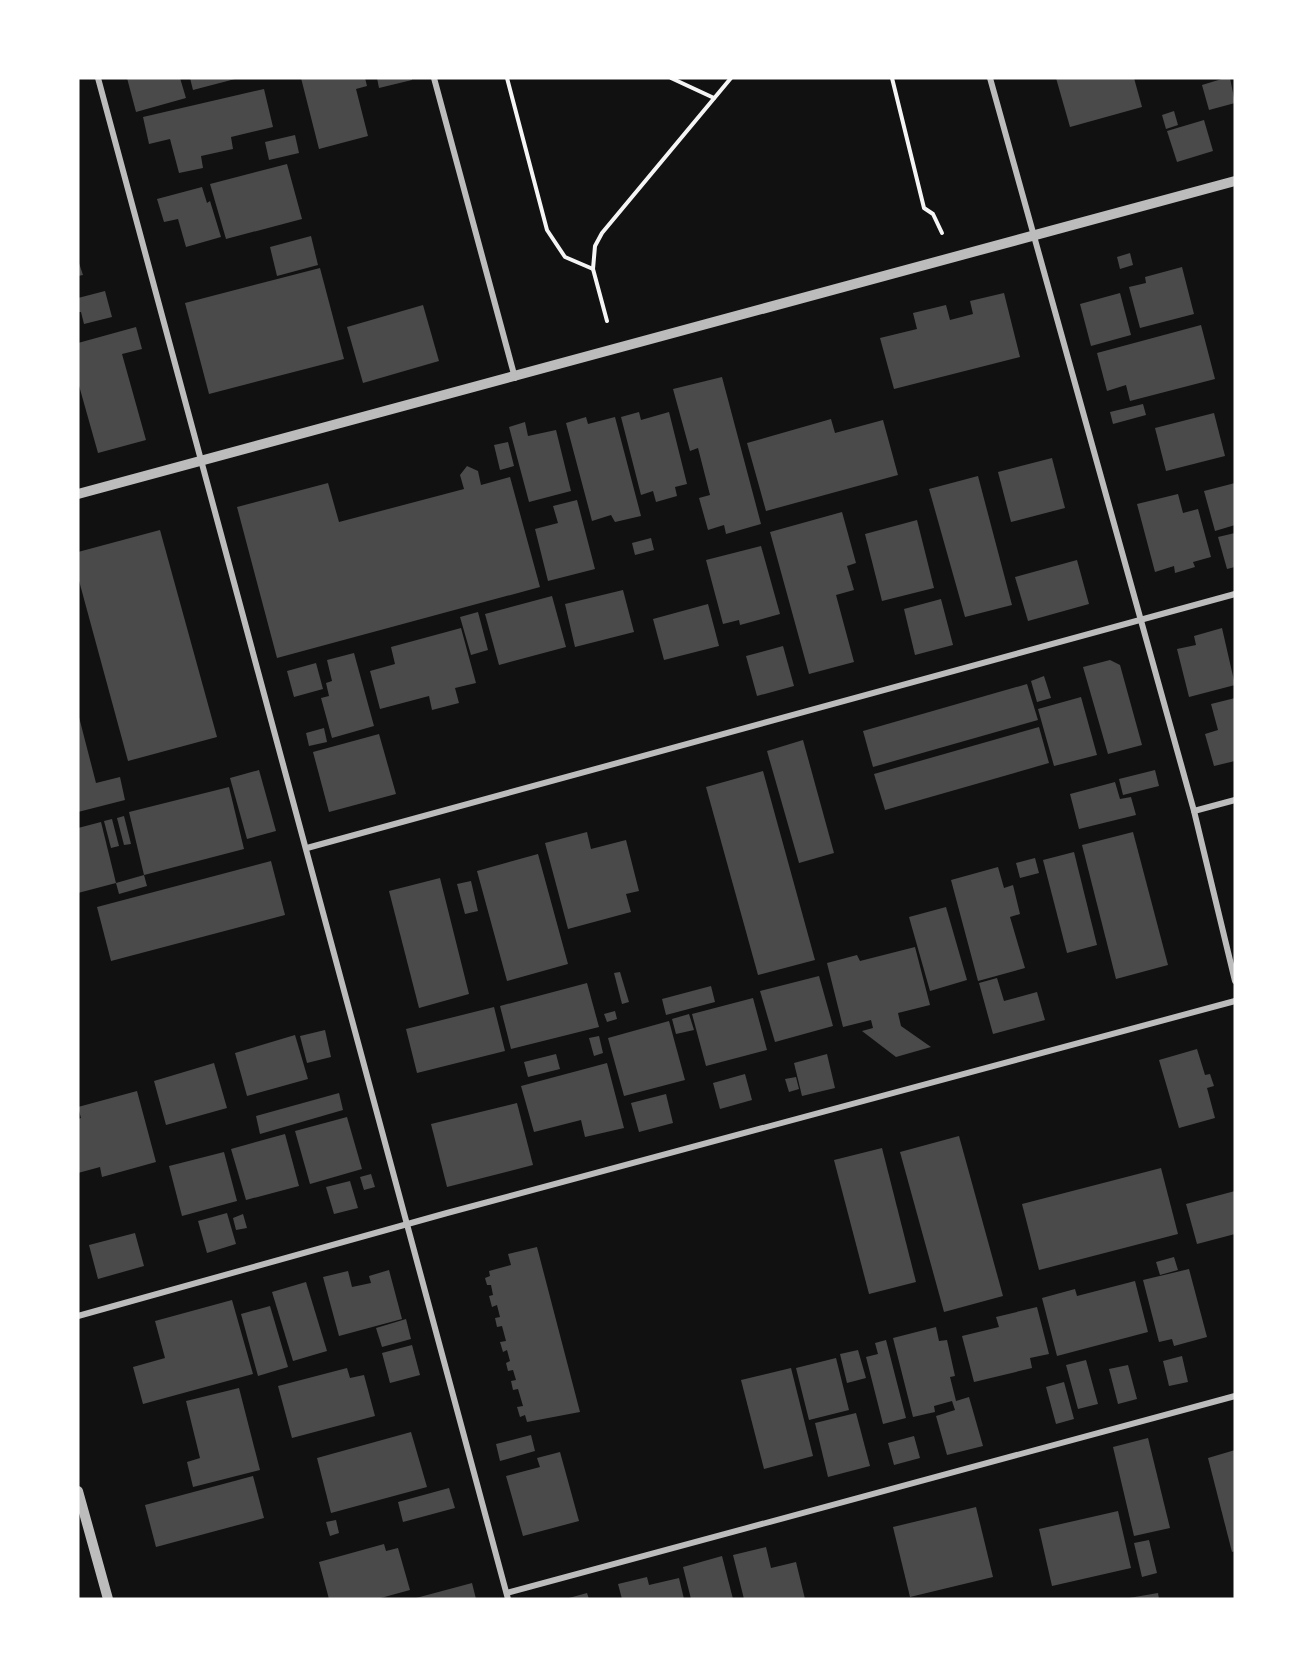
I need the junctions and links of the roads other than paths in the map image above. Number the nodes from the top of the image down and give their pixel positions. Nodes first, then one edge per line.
1 (98, 78) edge
2 (434, 78) edge
3 (990, 78) edge
4 (1235, 181) edge
5 (1033, 236) junction
6 (515, 378) junction
7 (200, 462) junction
8 (78, 494) edge
9 (1235, 594) edge
10 (1140, 619) junction
11 (1235, 800) edge
12 (1194, 812) junction
13 (307, 848) junction
14 (1235, 981) edge
15 (1235, 1000) edge
16 (407, 1224) junction
17 (78, 1316) edge
18 (1235, 1396) edge
19 (78, 1491) edge
20 (507, 1596) edge
21 (108, 1599) edge

1 - 7 street
2 - 6 street
3 - 5 street
4 - 5 street
5 - 6 street
5 - 10 street
6 - 7 street
7 - 8 street
7 - 13 street
9 - 10 street
10 - 12 street
10 - 13 street
11 - 12 street
12 - 14 street
13 - 16 street
15 - 16 street
16 - 17 street
16 - 20 street
18 - 20 street
19 - 21 street

